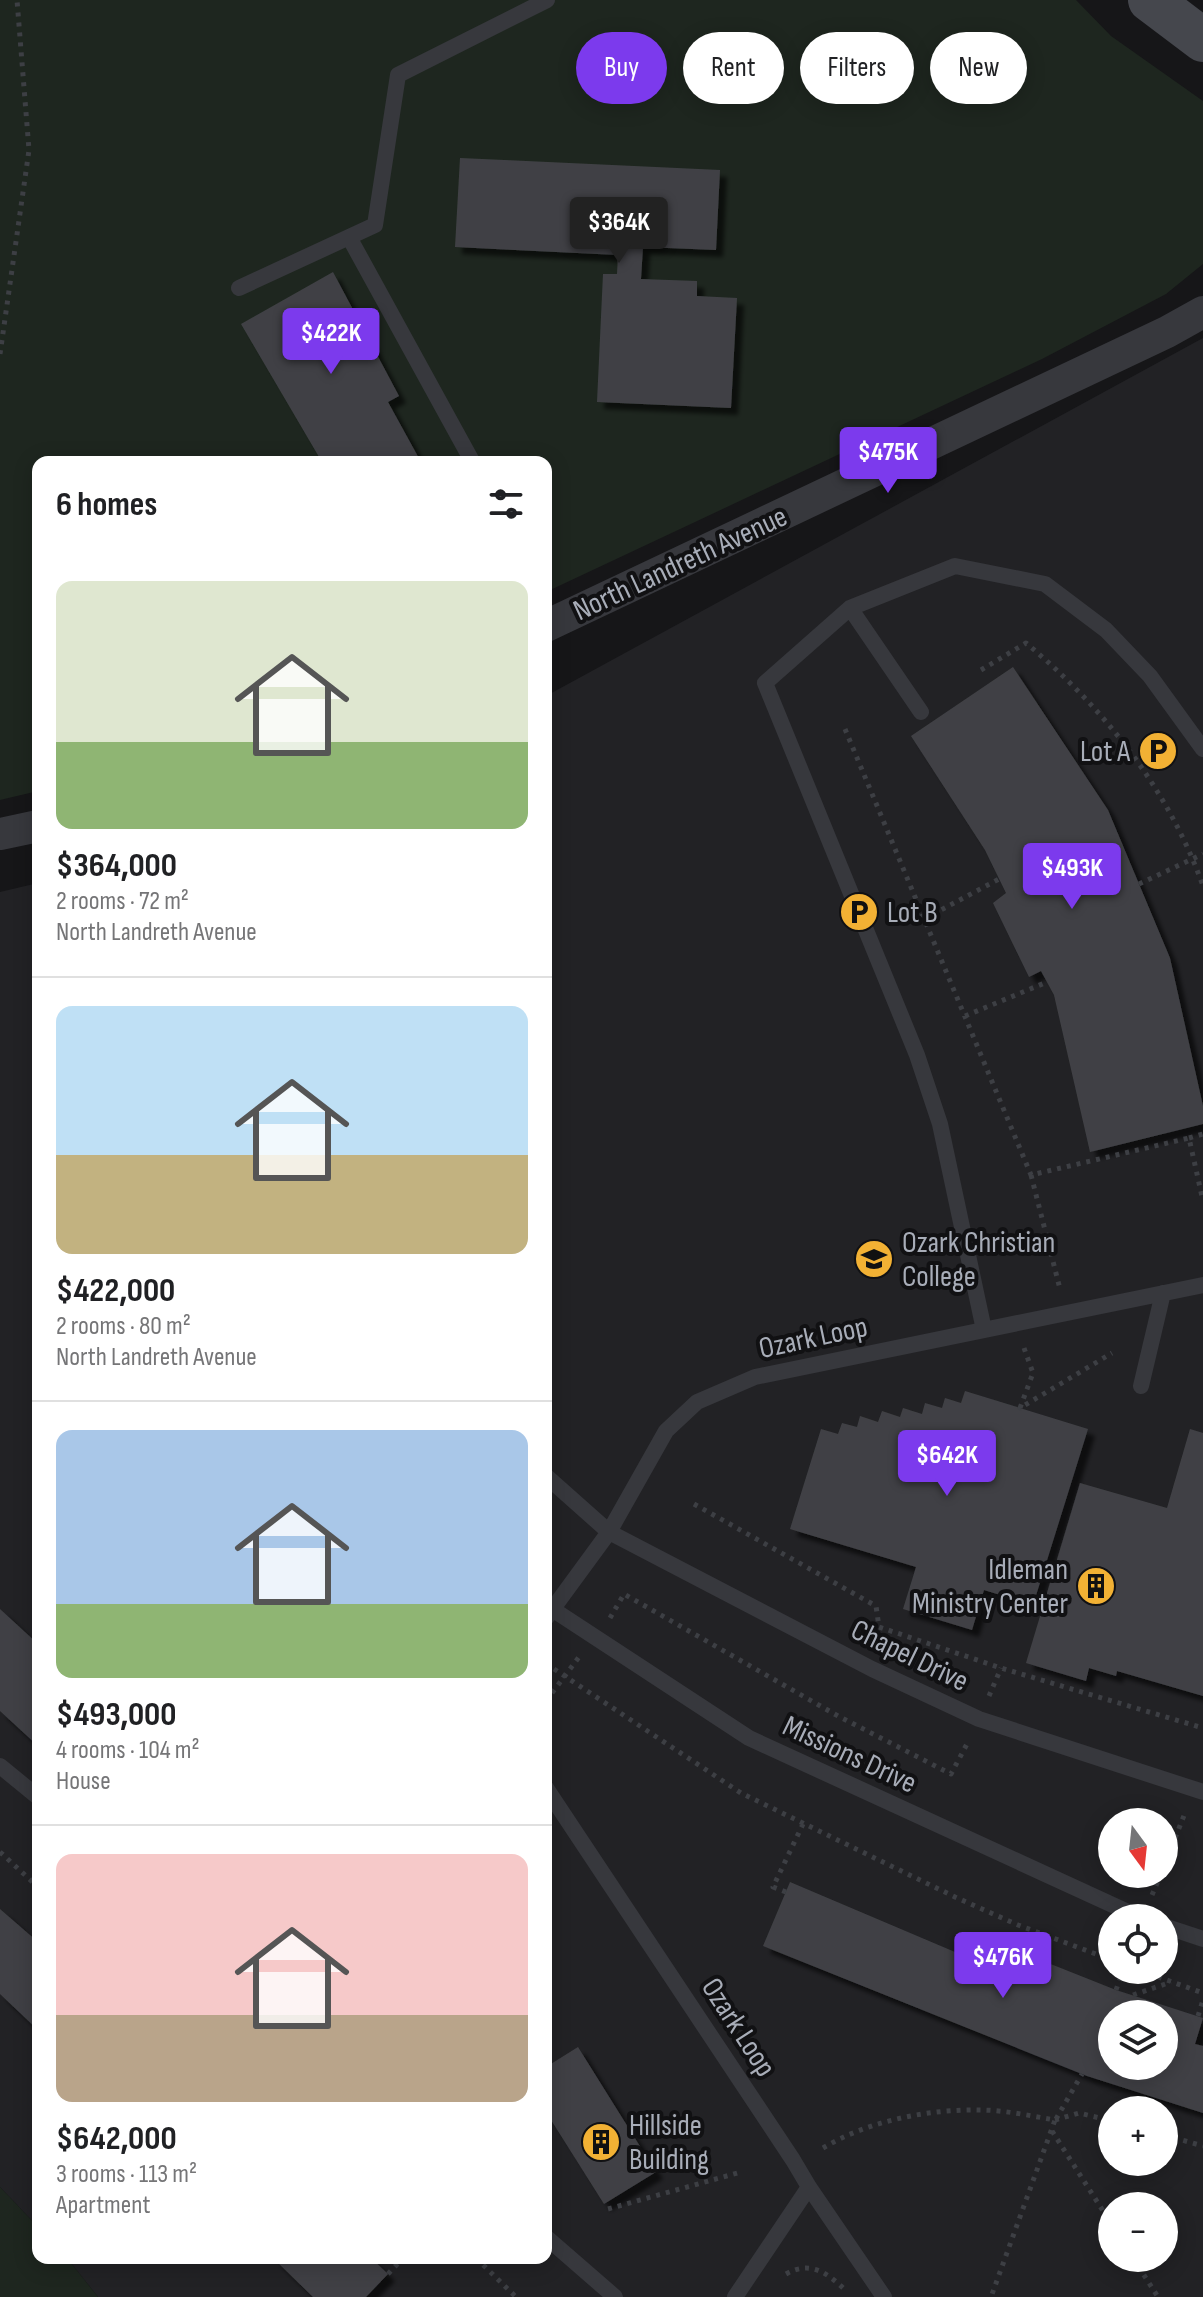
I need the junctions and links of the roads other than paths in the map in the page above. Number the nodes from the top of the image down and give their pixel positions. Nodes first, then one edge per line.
1 (547, 0) edge
2 (1150, 0) edge
3 (522, 5) edge
4 (1203, 40) edge
5 (349, 237) junction
6 (239, 288) dead end
7 (1203, 312) edge
8 (469, 456) edge
9 (850, 608) junction
10 (552, 623) edge
11 (921, 712) dead end
12 (1203, 749) edge
13 (32, 827) edge
14 (0, 834) edge
15 (1203, 1285) edge
16 (1163, 1293) junction
17 (984, 1330) junction
18 (1141, 1386) dead end
19 (552, 1481) edge
20 (609, 1532) junction
21 (552, 1605) edge
22 (552, 1612) edge
23 (0, 1766) edge
24 (32, 1792) edge
25 (1203, 1792) edge
26 (552, 1797) edge
27 (1111, 1904) edge
28 (1178, 1931) edge
29 (1203, 1939) edge
30 (809, 2187) junction
31 (552, 2242) edge
32 (615, 2297) edge
33 (735, 2297) edge
34 (884, 2297) edge

1 - 3 lane
2 - 4 street
3 - 5 lane
5 - 6 lane
5 - 8 lane
7 - 10 street, North Landreth Avenue
9 - 11 lane
9 - 12 lane
9 - 17 lane
13 - 14 street
15 - 16 lane, Ozark Loop
16 - 17 lane, Ozark Loop
16 - 18 lane
17 - 20 lane, Ozark Loop
19 - 20 lane, Chapel Drive
20 - 21 lane, Ozark Loop
20 - 25 lane, Chapel Drive
22 - 27 lane, Missions Drive
23 - 24 lane
26 - 30 lane, Ozark Loop
28 - 29 lane
30 - 33 lane
30 - 34 lane, Ozark Loop
31 - 32 lane

